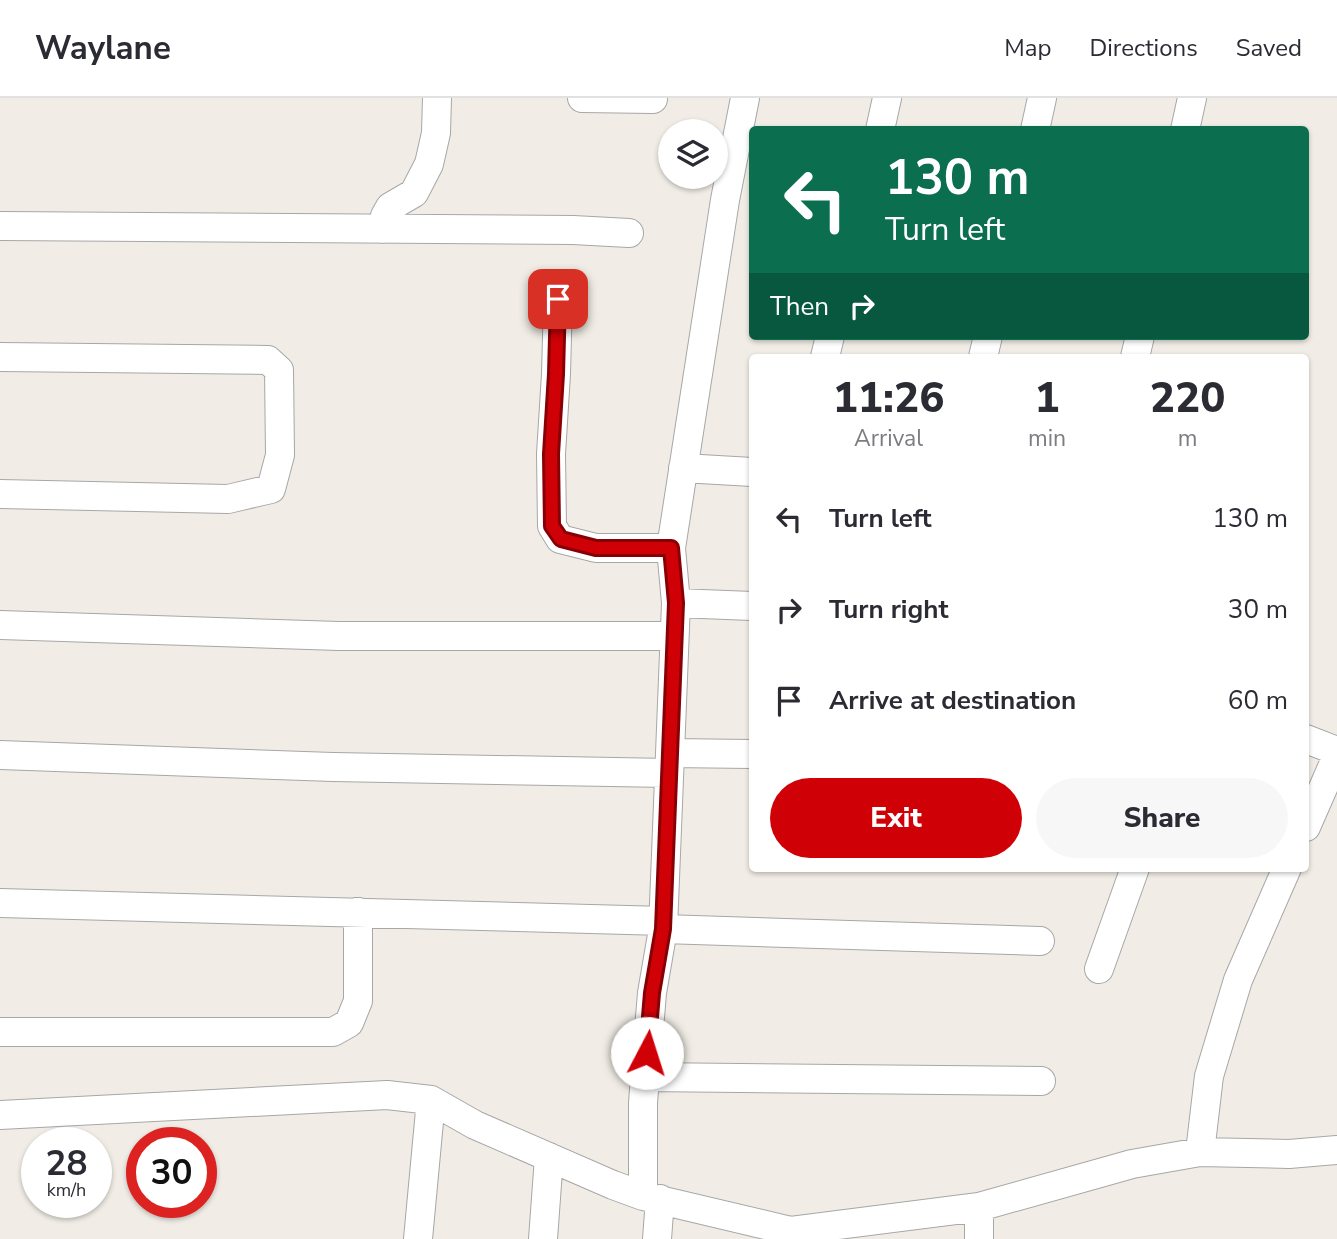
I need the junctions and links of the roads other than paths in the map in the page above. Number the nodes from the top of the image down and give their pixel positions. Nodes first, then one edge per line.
1 (437, 98) edge
2 (582, 98) edge
3 (745, 98) edge
4 (887, 98) edge
5 (1042, 98) edge
6 (1192, 98) edge
7 (653, 99) edge
8 (881, 126) edge
9 (1036, 126) edge
10 (1186, 126) edge
11 (0, 226) edge
12 (383, 229) junction
13 (629, 233) dead end
14 (558, 299) dead end
15 (0, 357) edge
16 (683, 468) junction
17 (749, 472) edge
18 (0, 494) edge
19 (671, 548) junction
20 (676, 603) junction
21 (749, 607) edge
22 (0, 625) edge
23 (674, 636) junction
24 (1309, 740) edge
25 (749, 754) edge
26 (1337, 754) edge
27 (0, 755) edge
28 (669, 763) junction
29 (1309, 820) edge
30 (1134, 872) edge
31 (1285, 872) edge
32 (0, 902) edge
33 (358, 912) junction
34 (664, 925) junction
35 (1040, 941) dead end
36 (1099, 969) dead end
37 (0, 1032) edge
38 (645, 1077) junction
39 (1041, 1081) dead end
40 (431, 1100) junction
41 (0, 1115) edge
42 (1337, 1150) edge
43 (1200, 1152) junction
44 (549, 1157) junction
45 (652, 1197) junction
46 (979, 1207) junction
47 (788, 1235) edge
48 (418, 1239) edge
49 (543, 1239) edge
50 (657, 1239) edge
51 (979, 1239) edge

1 - 12 street
2 - 7 street
3 - 16 street
4 - 8 street
5 - 9 street
6 - 10 street
11 - 12 street
12 - 13 street
14 - 19 street
15 - 18 street
16 - 17 street
16 - 19 street
19 - 20 street
20 - 21 street
20 - 23 street
22 - 23 street
23 - 28 street
24 - 26 street
25 - 28 street
26 - 29 street
27 - 28 street
28 - 34 street
30 - 36 street
31 - 43 street
32 - 33 street
33 - 34 street
33 - 37 street
34 - 35 street
34 - 38 street
38 - 39 street
38 - 45 street
40 - 41 street
40 - 44 street
40 - 48 street
42 - 43 street
43 - 46 street
44 - 45 street
44 - 49 street
45 - 47 street
45 - 50 street
46 - 47 street
46 - 51 street

